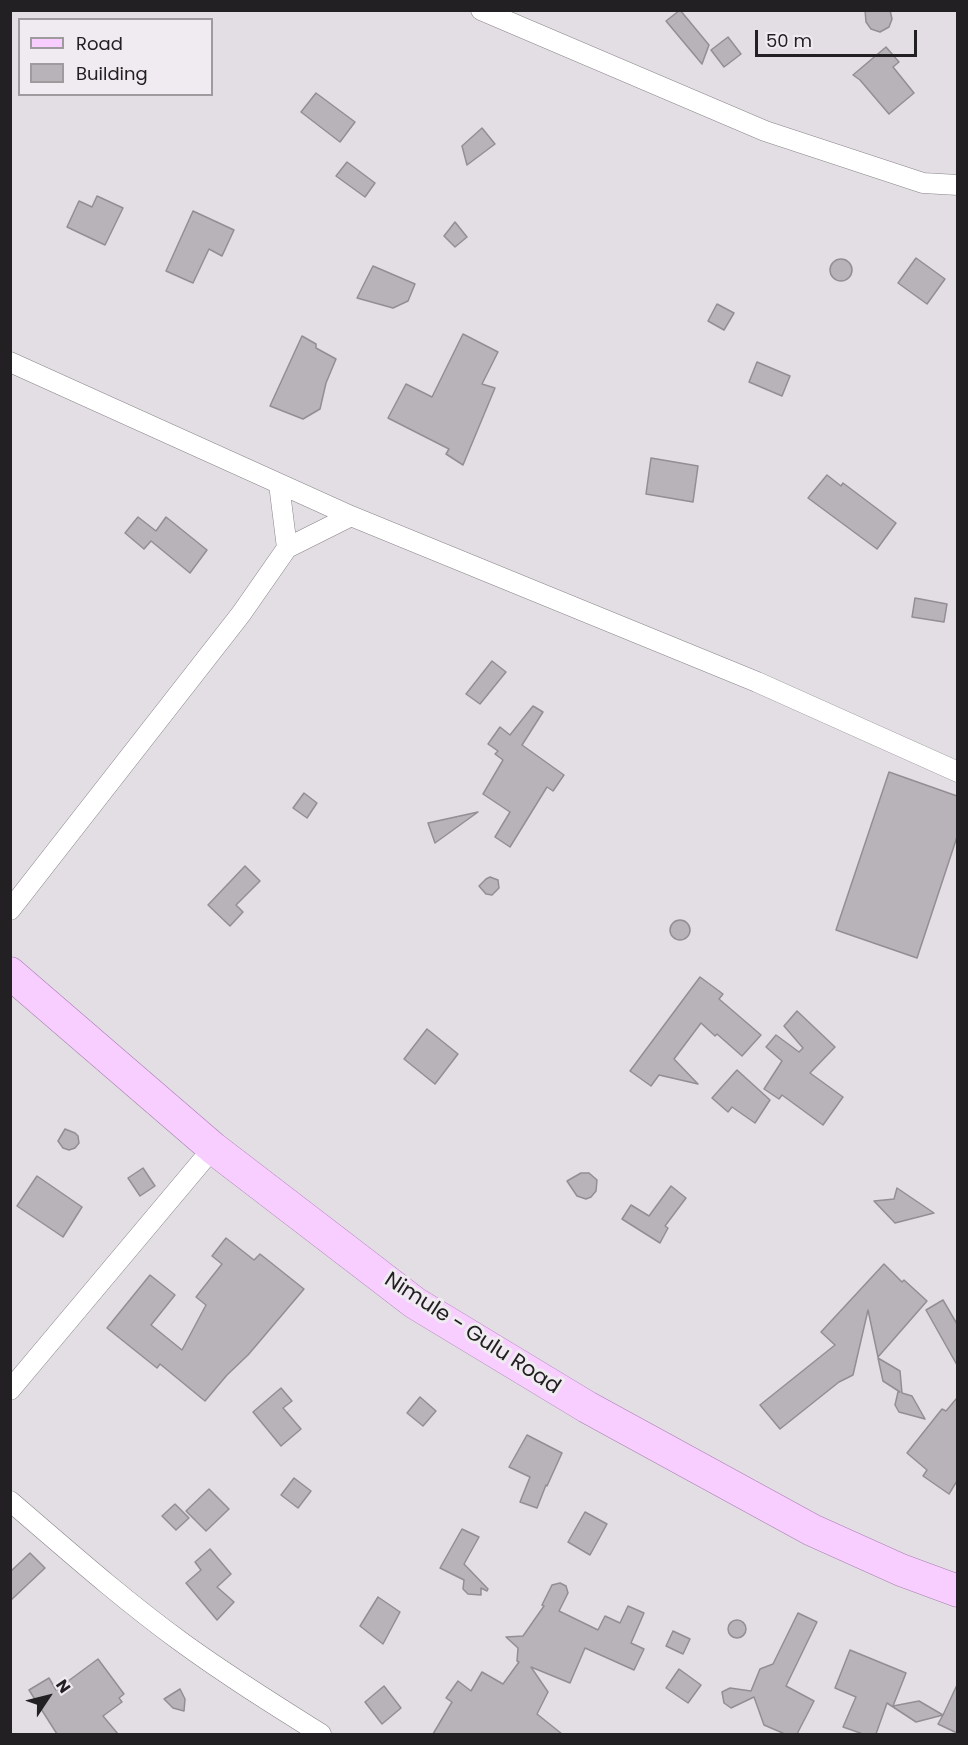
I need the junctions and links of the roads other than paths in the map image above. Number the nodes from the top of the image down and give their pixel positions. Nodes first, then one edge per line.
1 (481, 10) edge
2 (957, 185) edge
3 (10, 362) edge
4 (279, 484) junction
5 (351, 516) junction
6 (287, 548) junction
7 (957, 772) edge
8 (10, 910) edge
9 (10, 973) edge
10 (213, 1148) junction
11 (10, 1390) edge
12 (10, 1501) edge
13 (957, 1592) edge
14 (321, 1734) edge

1 - 2 street
3 - 4 street
4 - 5 street
4 - 6 street
5 - 6 street
5 - 7 street
6 - 8 street
9 - 10 main road, Nimule - Gulu Road
10 - 11 street
10 - 13 main road, Nimule - Gulu Road
12 - 14 street

